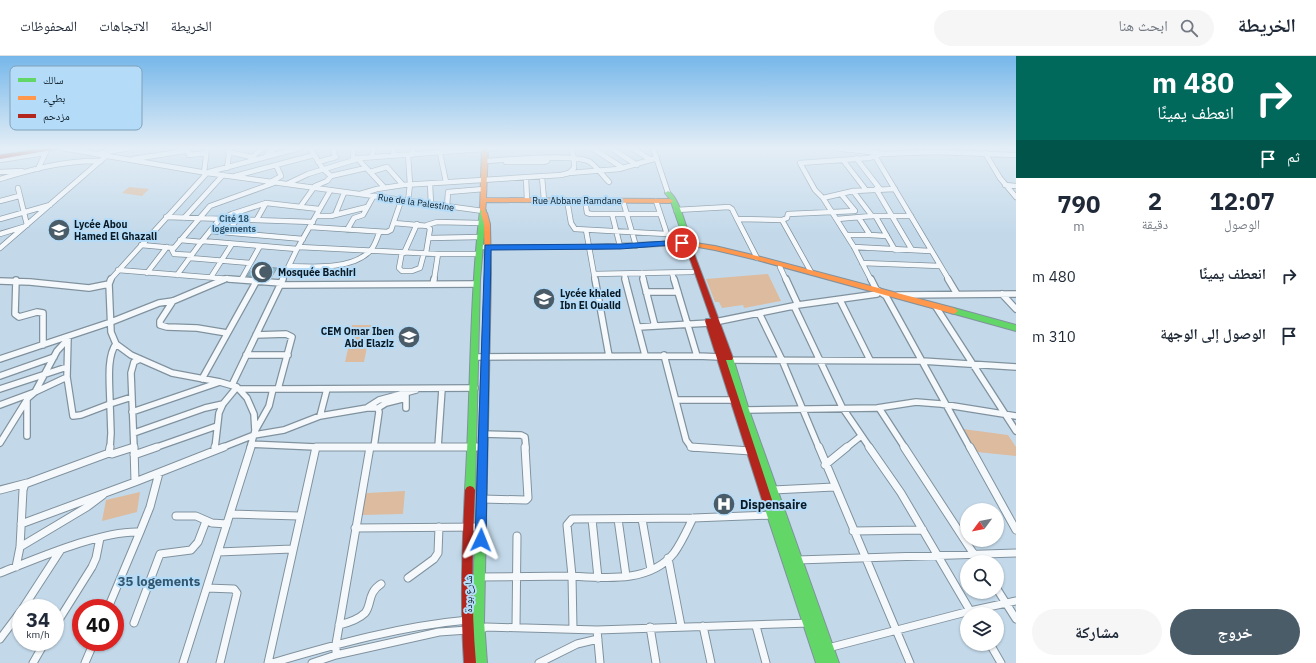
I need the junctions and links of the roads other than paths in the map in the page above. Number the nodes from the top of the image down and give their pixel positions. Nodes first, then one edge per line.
1 (12, 176) edge
2 (84, 176) edge
3 (203, 176) edge
4 (222, 176) edge
5 (230, 176) edge
6 (281, 176) edge
7 (305, 176) edge
8 (331, 176) edge
9 (374, 176) edge
10 (395, 176) edge
11 (410, 176) edge
12 (445, 176) edge
13 (484, 176) edge
14 (547, 176) edge
15 (604, 176) edge
16 (663, 176) edge
17 (807, 176) edge
18 (856, 176) edge
19 (869, 176) edge
20 (887, 176) edge
21 (1000, 176) edge
22 (233, 177) joint
23 (542, 177) junction
24 (526, 178) junction
25 (0, 180) edge
26 (272, 182) junction
27 (446, 182) junction
28 (609, 182) dead end
29 (430, 183) junction
30 (287, 184) junction
31 (410, 184) junction
32 (484, 184) junction
33 (403, 185) junction
34 (1005, 185) junction
35 (1016, 186) edge
36 (18, 188) dead end
37 (313, 188) junction
38 (384, 188) junction
39 (878, 189) junction
40 (895, 189) junction
41 (866, 190) junction
42 (330, 191) junction
43 (853, 191) junction
44 (344, 193) junction
45 (841, 194) junction
46 (359, 195) junction
47 (19, 196) junction
48 (373, 197) junction
49 (669, 197) junction
50 (823, 198) junction
51 (1016, 198) edge
52 (484, 200) junction
53 (527, 200) junction
54 (544, 200) junction
55 (567, 200) junction
56 (585, 200) junction
57 (0, 201) edge
58 (401, 201) junction
59 (623, 201) junction
60 (656, 201) junction
61 (408, 202) junction
62 (266, 203) junction
63 (52, 204) junction
64 (196, 205) junction
65 (431, 205) junction
66 (210, 206) junction
67 (300, 207) junction
68 (447, 207) junction
69 (367, 208) junction
70 (319, 209) junction
71 (676, 210) junction
72 (483, 211) junction
73 (24, 212) junction
74 (832, 213) junction
75 (612, 214) junction
76 (660, 214) junction
77 (335, 215) junction
78 (627, 215) junction
79 (316, 216) junction
80 (874, 216) junction
81 (893, 216) junction
82 (911, 216) junction
83 (166, 217) junction
84 (184, 218) junction
85 (859, 218) junction
86 (0, 219) edge
87 (198, 219) junction
88 (237, 219) junction
89 (737, 219) junction
90 (837, 219) junction
91 (219, 220) junction
92 (257, 220) junction
93 (782, 220) junction
94 (678, 221) junction
95 (313, 222) junction
96 (394, 223) junction
97 (481, 223) junction
98 (416, 224) junction
99 (427, 225) junction
100 (26, 226) junction
101 (310, 228) junction
102 (347, 230) junction
103 (586, 230) junction
104 (616, 230) junction
105 (210, 231) junction
106 (632, 231) junction
107 (228, 232) junction
108 (380, 233) junction
109 (0, 234) edge
110 (667, 234) junction
111 (847, 236) junction
112 (870, 236) junction
113 (887, 236) junction
114 (481, 237) junction
115 (428, 238) junction
116 (303, 239) junction
117 (180, 240) junction
118 (202, 242) junction
119 (685, 243) junction
120 (232, 244) junction
121 (141, 245) junction
122 (260, 246) junction
123 (620, 246) junction
124 (636, 246) junction
125 (167, 247) junction
126 (590, 247) junction
127 (707, 247) junction
128 (854, 247) junction
129 (0, 248) edge
130 (174, 248) junction
131 (298, 248) junction
132 (482, 249) junction
133 (895, 250) junction
134 (912, 250) junction
135 (371, 251) junction
136 (930, 251) junction
137 (403, 252) junction
138 (425, 253) junction
139 (438, 254) junction
140 (191, 256) junction
141 (757, 258) junction
142 (222, 261) junction
143 (250, 263) junction
144 (862, 263) junction
145 (289, 266) junction
146 (940, 266) junction
147 (780, 267) junction
148 (118, 270) junction
149 (692, 272) junction
150 (811, 272) junction
151 (147, 273) junction
152 (642, 273) junction
153 (672, 273) junction
154 (594, 274) junction
155 (624, 274) junction
156 (177, 275) junction
157 (211, 277) junction
158 (227, 278) junction
159 (16, 280) junction
160 (241, 280) junction
161 (1, 281) edge
162 (256, 282) junction
163 (109, 284) junction
164 (280, 284) junction
165 (433, 284) junction
166 (476, 284) junction
167 (646, 292) junction
168 (678, 292) junction
169 (877, 292) junction
170 (957, 294) junction
171 (1002, 294) junction
172 (1016, 294) edge
173 (897, 295) junction
174 (886, 296) junction
175 (840, 300) junction
176 (173, 301) junction
177 (796, 306) junction
178 (938, 309) junction
179 (1016, 309) edge
180 (759, 313) junction
181 (111, 322) junction
182 (712, 323) junction
183 (655, 326) junction
184 (688, 326) junction
185 (639, 327) junction
186 (1016, 328) edge
187 (1016, 332) edge
188 (227, 333) junction
189 (256, 335) junction
190 (68, 338) junction
191 (116, 344) junction
192 (43, 345) junction
193 (246, 355) junction
194 (288, 355) junction
195 (645, 355) junction
196 (664, 355) junction
197 (609, 356) junction
198 (698, 356) junction
199 (476, 357) junction
200 (485, 357) junction
201 (54, 358) junction
202 (721, 358) junction
203 (0, 359) edge
204 (140, 359) junction
205 (730, 360) junction
206 (782, 360) junction
207 (820, 360) junction
208 (870, 360) junction
209 (922, 361) junction
210 (973, 364) junction
211 (67, 367) junction
212 (1016, 367) edge
213 (12, 372) junction
214 (45, 375) junction
215 (0, 376) edge
216 (67, 377) junction
217 (202, 379) junction
218 (220, 382) junction
219 (11, 386) junction
220 (234, 386) junction
221 (422, 388) junction
222 (475, 388) junction
223 (0, 389) edge
224 (275, 389) junction
225 (327, 389) junction
226 (442, 389) junction
227 (35, 392) junction
228 (406, 395) junction
229 (132, 397) junction
230 (28, 398) junction
231 (676, 400) junction
232 (734, 400) junction
233 (110, 404) junction
234 (223, 404) junction
235 (946, 404) junction
236 (0, 405) edge
237 (842, 407) junction
238 (367, 408) junction
239 (378, 408) junction
240 (406, 408) dead end
241 (802, 408) junction
242 (879, 408) junction
243 (745, 410) junction
244 (132, 412) junction
245 (1006, 415) junction
246 (320, 416) junction
247 (1016, 416) edge
248 (217, 426) junction
249 (1016, 431) edge
250 (134, 433) junction
251 (254, 433) junction
252 (483, 434) junction
253 (27, 436) dead end
254 (861, 436) junction
255 (0, 443) edge
256 (251, 444) junction
257 (483, 446) junction
258 (134, 447) junction
259 (316, 447) junction
260 (372, 447) junction
261 (438, 447) junction
262 (474, 447) junction
263 (215, 450) junction
264 (751, 451) junction
265 (109, 453) junction
266 (134, 455) junction
267 (825, 465) junction
268 (159, 473) junction
269 (135, 482) junction
270 (27, 483) junction
271 (834, 487) junction
272 (0, 490) edge
273 (773, 490) junction
274 (103, 495) junction
275 (482, 499) junction
276 (230, 514) junction
277 (773, 515) junction
278 (176, 516) dead end
279 (299, 516) junction
280 (693, 518) junction
281 (592, 519) junction
282 (618, 519) junction
283 (642, 519) junction
284 (206, 521) junction
285 (21, 524) junction
286 (227, 524) junction
287 (439, 527) junction
288 (468, 527) junction
289 (481, 527) junction
290 (355, 528) junction
291 (923, 530) junction
292 (1016, 530) edge
293 (853, 531) junction
294 (140, 532) junction
295 (517, 536) dead end
296 (100, 538) junction
297 (20, 547) junction
298 (292, 549) junction
299 (60, 551) junction
300 (218, 552) junction
301 (1016, 553) edge
302 (974, 554) junction
303 (938, 556) junction
304 (864, 557) junction
305 (668, 558) junction
306 (797, 560) junction
307 (16, 567) junction
308 (651, 570) junction
309 (0, 574) edge
310 (516, 576) junction
311 (572, 576) junction
312 (626, 576) junction
313 (479, 577) junction
314 (408, 578) dead end
315 (598, 578) junction
316 (381, 584) dead end
317 (207, 588) junction
318 (29, 599) edge
319 (112, 599) edge
320 (1003, 599) edge
321 (1016, 601) edge
322 (1006, 603) junction
323 (968, 607) edge
324 (990, 607) edge
325 (64, 612) edge
326 (960, 615) edge
327 (1016, 619) edge
328 (467, 620) junction
329 (478, 621) junction
330 (12, 622) edge
331 (819, 622) junction
332 (134, 623) dead end
333 (809, 623) junction
334 (339, 625) junction
335 (681, 626) junction
336 (703, 626) junction
337 (756, 626) junction
338 (486, 627) junction
339 (516, 627) junction
340 (650, 627) junction
341 (573, 629) junction
342 (467, 630) junction
343 (597, 630) junction
344 (897, 630) junction
345 (478, 631) junction
346 (0, 639) edge
347 (598, 639) junction
348 (336, 644) junction
349 (828, 648) junction
350 (40, 651) edge
351 (90, 651) edge
352 (994, 651) edge
353 (336, 655) junction
354 (33, 663) edge
355 (85, 663) edge
356 (183, 663) edge
357 (220, 663) edge
358 (268, 663) edge
359 (272, 663) edge
360 (312, 663) edge
361 (470, 663) edge
362 (481, 663) edge
363 (539, 663) edge
364 (600, 663) edge
365 (656, 663) edge
366 (711, 663) edge
367 (766, 663) edge
368 (822, 663) edge
369 (832, 663) edge
370 (910, 663) edge
371 (1001, 663) edge

1 - 25 street
2 - 63 street
3 - 83 street
4 - 64 street
5 - 22 street, Rue de la Palestine
6 - 26 street
7 - 30 street
8 - 37 street
9 - 38 street
10 - 33 street
11 - 31 street
12 - 27 street
13 - 32 street
14 - 23 street
15 - 28 street
16 - 49 street
17 - 50 street
18 - 41 street
19 - 39 street
20 - 40 street
21 - 34 street
22 - 26 street, Rue de la Palestine
23 - 24 street
23 - 54 street
24 - 32 street
24 - 53 street
26 - 30 street, Rue de la Palestine
26 - 66 street
27 - 29 street
27 - 32 street
29 - 31 street
29 - 65 street
30 - 37 street, Rue de la Palestine
31 - 33 street
31 - 61 street
32 - 52 street
32 - 68 street
33 - 38 street
34 - 35 street
34 - 51 street
36 - 47 street
37 - 42 street, Rue de la Palestine
37 - 67 street
38 - 46 street
39 - 40 street
39 - 41 street
39 - 81 street
40 - 82 street
41 - 43 street
42 - 44 street, Rue de la Palestine
42 - 70 street
43 - 45 street
43 - 80 street
44 - 46 street, Rue de la Palestine
44 - 77 street
45 - 50 street
45 - 74 street
46 - 48 street, Rue de la Palestine
47 - 57 street
47 - 73 street
48 - 58 street, Rue de la Palestine
48 - 69 street
49 - 60 street, Rue Abbane Ramdane
49 - 71 street
49 - 94 street
50 - 74 street
52 - 53 street, Rue Abbane Ramdane
52 - 72 street
53 - 54 street, Rue Abbane Ramdane
54 - 55 street, Rue Abbane Ramdane
55 - 56 street, Rue Abbane Ramdane
55 - 103 street
56 - 59 street, Rue Abbane Ramdane
56 - 75 street
58 - 61 street, Rue de la Palestine
58 - 96 street
59 - 60 street, Rue Abbane Ramdane
59 - 78 street
60 - 76 street
61 - 65 street, Rue de la Palestine
62 - 67 street
62 - 91 street
62 - 92 street
63 - 73 street
63 - 100 street
64 - 66 street
64 - 84 street
65 - 68 street, Rue de la Palestine
66 - 87 street
67 - 70 street
68 - 72 street, Rue de la Palestine
69 - 77 street
69 - 102 street
70 - 79 street
71 - 89 street
71 - 94 street
72 - 97 street, شارع بودة
72 - 132 street, شارع بودة
73 - 86 street
73 - 100 street
74 - 90 street
74 - 93 street
75 - 78 street
75 - 104 street
76 - 78 street
76 - 110 street
77 - 79 street
78 - 106 street
79 - 95 street
80 - 81 street
80 - 85 street
80 - 113 street
81 - 82 street
81 - 134 street
82 - 136 street
83 - 84 street
83 - 121 street
84 - 87 street
85 - 90 street
85 - 112 street
87 - 91 street
87 - 117 street
88 - 91 street
88 - 92 street
88 - 107 street
89 - 93 street
89 - 141 street
90 - 111 street
91 - 105 street
92 - 95 street
93 - 150 street
94 - 119 street
95 - 101 street
96 - 98 street
96 - 108 street
97 - 99 street
97 - 114 street, شارع بودة
98 - 99 street
98 - 137 street
99 - 115 street
100 - 109 street
100 - 129 street
101 - 102 street
101 - 116 street
102 - 108 street
103 - 104 street
103 - 126 street
104 - 106 street
104 - 123 street
105 - 107 street
105 - 118 street
106 - 110 street
106 - 124 street
107 - 116 street
108 - 135 street
110 - 119 street
111 - 112 street
111 - 128 street
112 - 113 street
113 - 133 street
114 - 115 street
114 - 132 street, شارع بودة
115 - 138 street
116 - 131 street
117 - 118 street
117 - 130 street
118 - 120 street
118 - 140 street
119 - 124 street
119 - 127 street
119 - 149 street
119 - 182 street
120 - 122 street
120 - 142 street
121 - 125 street
121 - 148 street
122 - 131 street
122 - 143 street
123 - 124 street
123 - 126 street
125 - 130 street
125 - 151 street
126 - 132 street
126 - 154 street
127 - 141 street
127 - 147 street
128 - 133 street
128 - 144 street
130 - 140 street
131 - 135 street
131 - 145 street
132 - 139 street
132 - 166 street, شارع بودة
132 - 200 street, شارع بودة
133 - 134 street
134 - 136 street
135 - 137 street
135 - 145 street
136 - 146 street
137 - 138 street
137 - 138 street
138 - 139 street
139 - 165 street
140 - 142 street
140 - 156 street
141 - 150 street
142 - 143 street
142 - 157 street
143 - 160 street
144 - 146 street
144 - 169 street
145 - 164 street
146 - 170 street
147 - 169 street
147 - 177 street
148 - 151 street
148 - 163 street
149 - 153 street
149 - 182 street
150 - 169 street
151 - 156 street
152 - 153 street
152 - 155 street
152 - 167 street
153 - 168 street
154 - 155 street
154 - 197 street
155 - 185 street
156 - 157 street
157 - 158 street
158 - 160 street
158 - 176 street
159 - 161 street
159 - 163 street
159 - 192 street
160 - 162 street
162 - 164 street
162 - 188 street
163 - 181 street
164 - 165 street
164 - 189 street
165 - 166 street
166 - 199 street, شارع بودة
167 - 168 street
167 - 183 street
168 - 184 street
169 - 173 street
169 - 174 street
169 - 175 street
170 - 171 street
170 - 173 street
171 - 172 street
171 - 179 street
173 - 178 street
174 - 178 street
174 - 209 street
175 - 177 street
175 - 208 street
176 - 181 street
176 - 188 street
177 - 180 street
177 - 207 street
178 - 186 street
178 - 187 street
178 - 210 street
180 - 182 street
180 - 206 street
181 - 190 street
181 - 191 street
182 - 184 street
182 - 202 street
182 - 205 street
183 - 184 street
183 - 185 street
184 - 198 street
185 - 195 street
188 - 217 street
189 - 193 street
189 - 194 street
190 - 192 street
190 - 201 street
190 - 211 street
191 - 204 street
191 - 233 street
192 - 203 street
193 - 194 street
193 - 220 street
194 - 224 street
195 - 196 street
195 - 197 street
196 - 198 street
196 - 231 street
197 - 200 street
198 - 202 street
199 - 200 street
199 - 222 street, شارع بودة
200 - 252 street, شارع بودة
201 - 213 street
201 - 214 street
202 - 205 street
202 - 232 street
204 - 217 street
204 - 229 street
205 - 206 street
205 - 243 street
206 - 207 street
206 - 241 street
207 - 208 street
207 - 237 street
208 - 209 street
209 - 210 street
209 - 235 street
210 - 212 street
210 - 245 street
211 - 214 street
211 - 216 street
213 - 215 street
213 - 219 street
214 - 219 street
214 - 227 street
216 - 227 street
216 - 233 street
217 - 218 street
218 - 220 street
218 - 244 street
219 - 223 street
220 - 224 street
220 - 234 street
220 - 251 street
221 - 225 street
221 - 226 street
221 - 228 street
222 - 226 street
222 - 262 street, شارع بودة
224 - 225 street
224 - 251 street
225 - 246 street
226 - 261 street
227 - 230 street
227 - 236 street
228 - 238 street
228 - 239 street
228 - 240 street
229 - 233 street
229 - 244 street
230 - 253 street
230 - 255 street
231 - 232 street
231 - 264 street
232 - 264 street
233 - 265 street
234 - 248 street
234 - 250 street
235 - 242 street
235 - 245 street
235 - 292 street
237 - 241 street
237 - 242 street
237 - 254 street
238 - 239 street
238 - 246 street
239 - 260 street
241 - 243 street
241 - 267 street
242 - 302 street
243 - 273 street
244 - 250 street
245 - 247 street
245 - 249 street
246 - 251 street
248 - 263 street
248 - 266 street
250 - 258 street
251 - 256 street
251 - 263 street
252 - 257 street, شارع بودة
252 - 275 street
254 - 267 street
254 - 291 street
256 - 259 street
256 - 276 street
257 - 262 street
257 - 275 street, شارع بودة
258 - 265 street
258 - 266 street
259 - 260 street
259 - 279 street
260 - 261 street
260 - 290 street
261 - 262 street
262 - 288 street, شارع بودة
263 - 268 street
264 - 277 street
265 - 270 street
266 - 269 street
267 - 271 street
268 - 269 street
268 - 294 street
269 - 274 street
270 - 272 street
270 - 285 street
271 - 273 street
271 - 293 street
273 - 306 street
274 - 285 street
274 - 297 street
275 - 289 street, شارع بودة
276 - 279 street
276 - 286 street
277 - 280 street
277 - 333 street
278 - 284 street
279 - 298 street
280 - 283 street
280 - 305 street
281 - 282 street
281 - 311 street
281 - 315 street
282 - 283 street
282 - 312 street
283 - 308 street
284 - 286 street
284 - 332 street
285 - 297 street
286 - 300 street
287 - 288 street
287 - 290 street
287 - 314 street
288 - 289 street
288 - 328 street, شارع بودة
289 - 313 street, شارع بودة
290 - 334 street
291 - 293 street
291 - 303 street
293 - 304 street
294 - 296 street
294 - 319 street
295 - 310 street
296 - 299 street
296 - 325 street
297 - 307 street
298 - 300 street
298 - 358 street
299 - 307 street
299 - 318 street
300 - 317 street
301 - 302 street
302 - 303 street
303 - 304 street
303 - 323 street
304 - 306 street
304 - 344 street
305 - 308 street
305 - 335 street
306 - 331 street
307 - 309 street
308 - 312 street
310 - 311 street
310 - 313 street
310 - 339 street
311 - 315 street
311 - 341 street
312 - 315 street
313 - 329 street, شارع بودة
316 - 334 street
317 - 356 street
317 - 357 street
320 - 322 street
321 - 322 street
322 - 324 street
322 - 327 street
326 - 344 street
328 - 329 street
328 - 342 street, شارع بودة
328 - 348 street
329 - 338 street
329 - 345 street, شارع بودة
330 - 346 street
331 - 333 street
331 - 349 street
333 - 337 street
333 - 368 street
334 - 348 street
335 - 336 street
335 - 340 street
336 - 337 street
336 - 366 street
337 - 367 street
338 - 339 street
338 - 345 street
339 - 341 street
340 - 343 street
340 - 365 street
341 - 343 street
342 - 345 street
342 - 353 street
342 - 361 street, شارع بودة
343 - 347 street
344 - 349 street
344 - 370 street
345 - 362 street, شارع بودة
347 - 363 street
347 - 364 street
348 - 353 street
348 - 359 street
349 - 369 street
350 - 354 street
351 - 355 street
352 - 371 street
353 - 360 street

